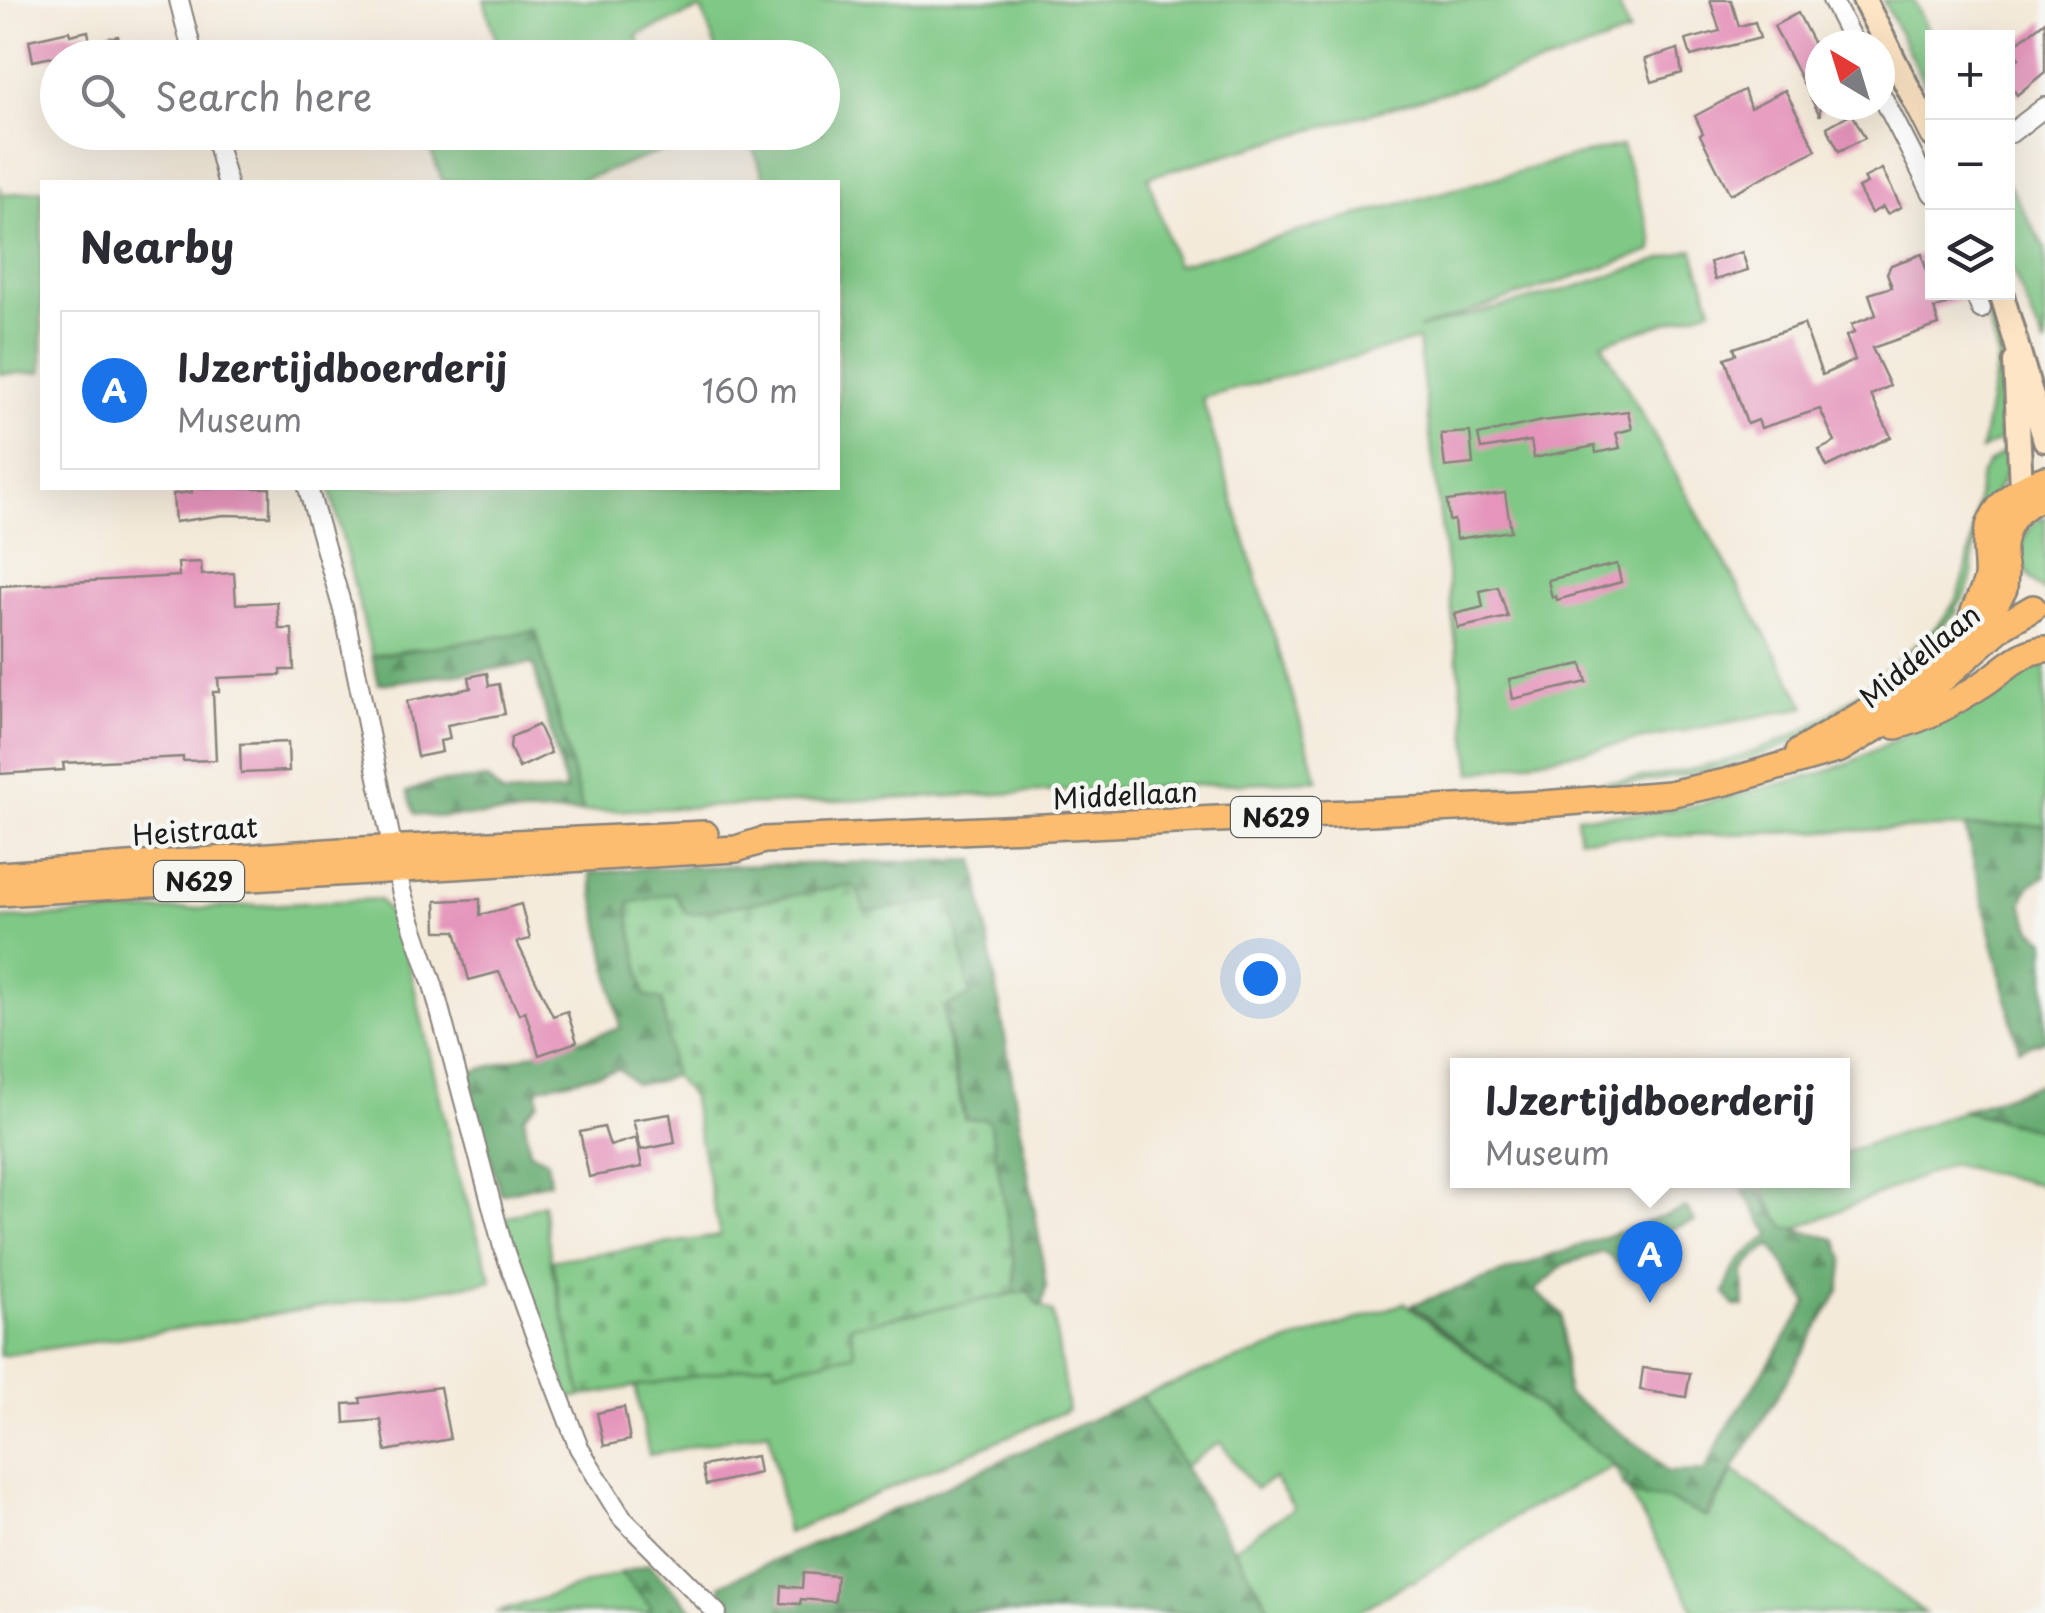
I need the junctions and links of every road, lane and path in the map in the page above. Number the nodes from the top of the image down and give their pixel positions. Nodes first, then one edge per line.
1 (179, 0) edge
2 (1832, 0) edge
3 (1864, 0) edge
4 (1848, 30) edge
5 (189, 40) edge
6 (2045, 107) edge
7 (1894, 120) edge
8 (1925, 121) edge
9 (2015, 130) edge
10 (219, 150) edge
11 (227, 180) edge
12 (1925, 180) edge
13 (2003, 300) edge
14 (2015, 337) junction
15 (2045, 440) edge
16 (309, 490) edge
17 (2032, 494) edge
18 (1996, 574) junction
19 (2039, 610) edge
20 (2045, 649) edge
21 (1873, 731) junction
22 (1783, 764) junction
23 (396, 859) junction
24 (0, 875) edge
25 (0, 893) edge
26 (717, 1613) edge

1 - 5 street
2 - 4 street
3 - 8 street
6 - 9 street
7 - 12 street
10 - 11 street
13 - 14 street
14 - 15 street
14 - 17 street
16 - 23 street
17 - 18 main road
18 - 19 main road
18 - 22 main road, Middellaan / N629
19 - 21 main road, Middellaan / N629
20 - 21 main road
21 - 22 main road, Middellaan / N629
22 - 23 main road, Middellaan / N629
23 - 24 main road, Heistraat / N629
23 - 25 main road, Heistraat / N629
23 - 26 street

